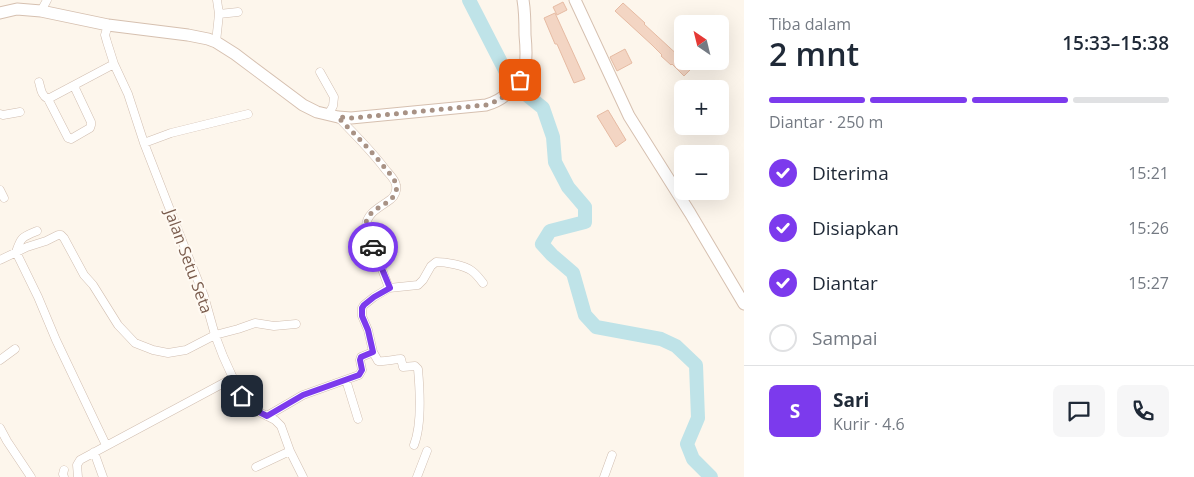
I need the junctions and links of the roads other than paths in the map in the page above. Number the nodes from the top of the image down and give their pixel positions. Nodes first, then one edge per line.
1 (47, 0) edge
2 (217, 0) edge
3 (523, 0) edge
4 (575, 0) edge
5 (41, 11) junction
6 (238, 12) dead end
7 (0, 13) edge
8 (219, 14) junction
9 (108, 25) junction
10 (216, 42) junction
11 (114, 64) junction
12 (320, 72) dead end
13 (39, 82) dead end
14 (74, 86) junction
15 (48, 98) junction
16 (20, 112) dead end
17 (0, 114) edge
18 (248, 114) dead end
19 (333, 116) junction
20 (144, 143) junction
21 (0, 190) edge
22 (4, 198) dead end
23 (37, 231) dead end
24 (16, 252) junction
25 (0, 260) edge
26 (483, 283) dead end
27 (390, 288) junction
28 (744, 304) edge
29 (296, 324) dead end
30 (215, 336) junction
31 (15, 350) dead end
32 (373, 352) junction
33 (0, 360) edge
34 (233, 378) junction
35 (346, 380) junction
36 (267, 416) junction
37 (358, 419) dead end
38 (0, 430) edge
39 (414, 445) dead end
40 (106, 446) junction
41 (290, 451) junction
42 (427, 451) dead end
43 (94, 452) junction
44 (612, 455) dead end
45 (95, 467) dead end
46 (256, 467) dead end
47 (31, 477) edge
48 (78, 477) edge
49 (99, 477) edge
50 (103, 477) edge
51 (303, 477) edge
52 (417, 477) edge
53 (604, 477) edge

1 - 5 street
2 - 8 street
3 - 19 street
4 - 28 street
5 - 7 street
5 - 9 street
6 - 8 street
8 - 10 street
9 - 10 street
9 - 11 street, Jalan Setu Seta
10 - 19 street
11 - 14 street
11 - 20 street, Jalan Setu Seta
12 - 19 street
13 - 15 street
14 - 15 street
14 - 15 street
16 - 17 street
18 - 20 street
19 - 27 street
20 - 30 street, Jalan Setu Seta
21 - 22 street
23 - 24 street
24 - 25 street
24 - 30 street
24 - 40 street
26 - 27 street
27 - 32 street
29 - 30 street
30 - 34 street, Jalan Setu Seta
31 - 33 street
32 - 35 street
32 - 39 street
34 - 36 street, Jalan Setu Seta
34 - 40 street
35 - 36 street
35 - 37 street
36 - 41 street, Jalan Setu Seta
38 - 47 street
40 - 43 street
41 - 46 street
41 - 51 street, Jalan Setu Seta
42 - 52 street
43 - 48 street
43 - 50 street
44 - 53 street
45 - 49 street

